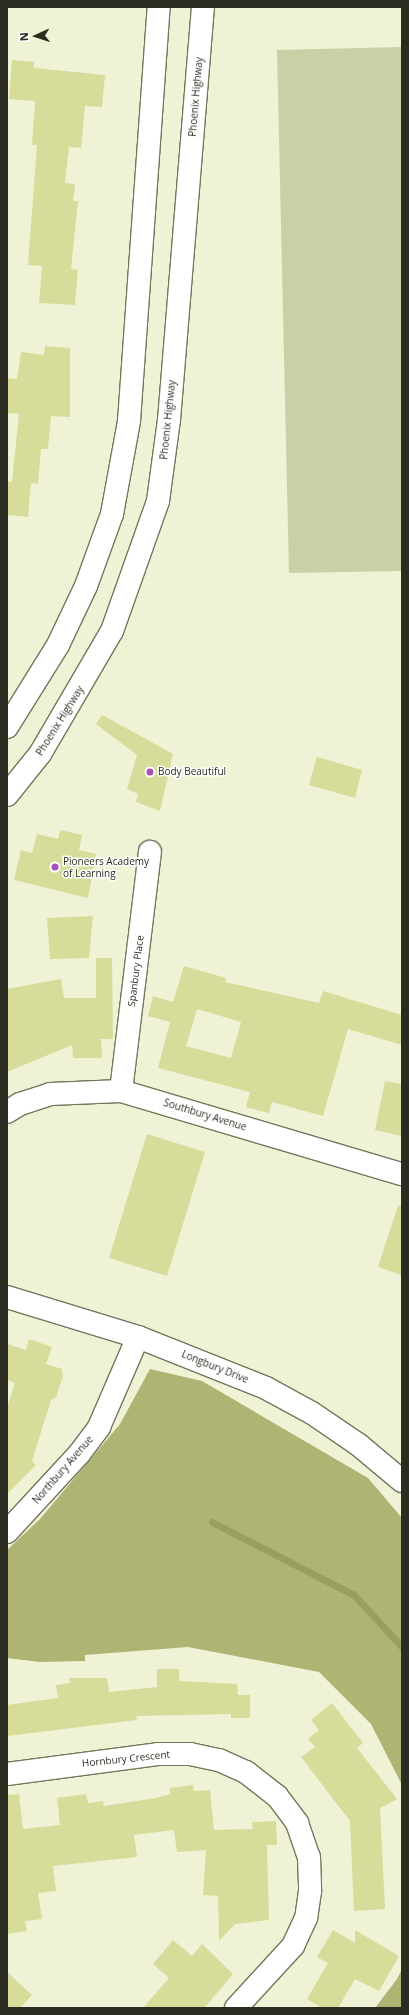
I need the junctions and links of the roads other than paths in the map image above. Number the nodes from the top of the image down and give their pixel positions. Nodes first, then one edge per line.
1 (159, 7) edge
2 (203, 7) edge
3 (7, 727) edge
4 (7, 795) edge
5 (150, 852) dead end
6 (121, 1091) junction
7 (7, 1112) edge
8 (402, 1174) edge
9 (7, 1297) edge
10 (138, 1337) junction
11 (402, 1481) edge
12 (7, 1532) edge
13 (7, 1774) edge
14 (236, 2008) edge

1 - 3 street
2 - 4 street, Phoenix Highway
5 - 6 street, Spanbury Place
6 - 7 street, Southbury Avenue
6 - 8 street, Southbury Avenue
9 - 10 street, Longbury Drive
10 - 11 street, Longbury Drive
10 - 12 street, Northbury Avenue
13 - 14 street, Hornbury Crescent

